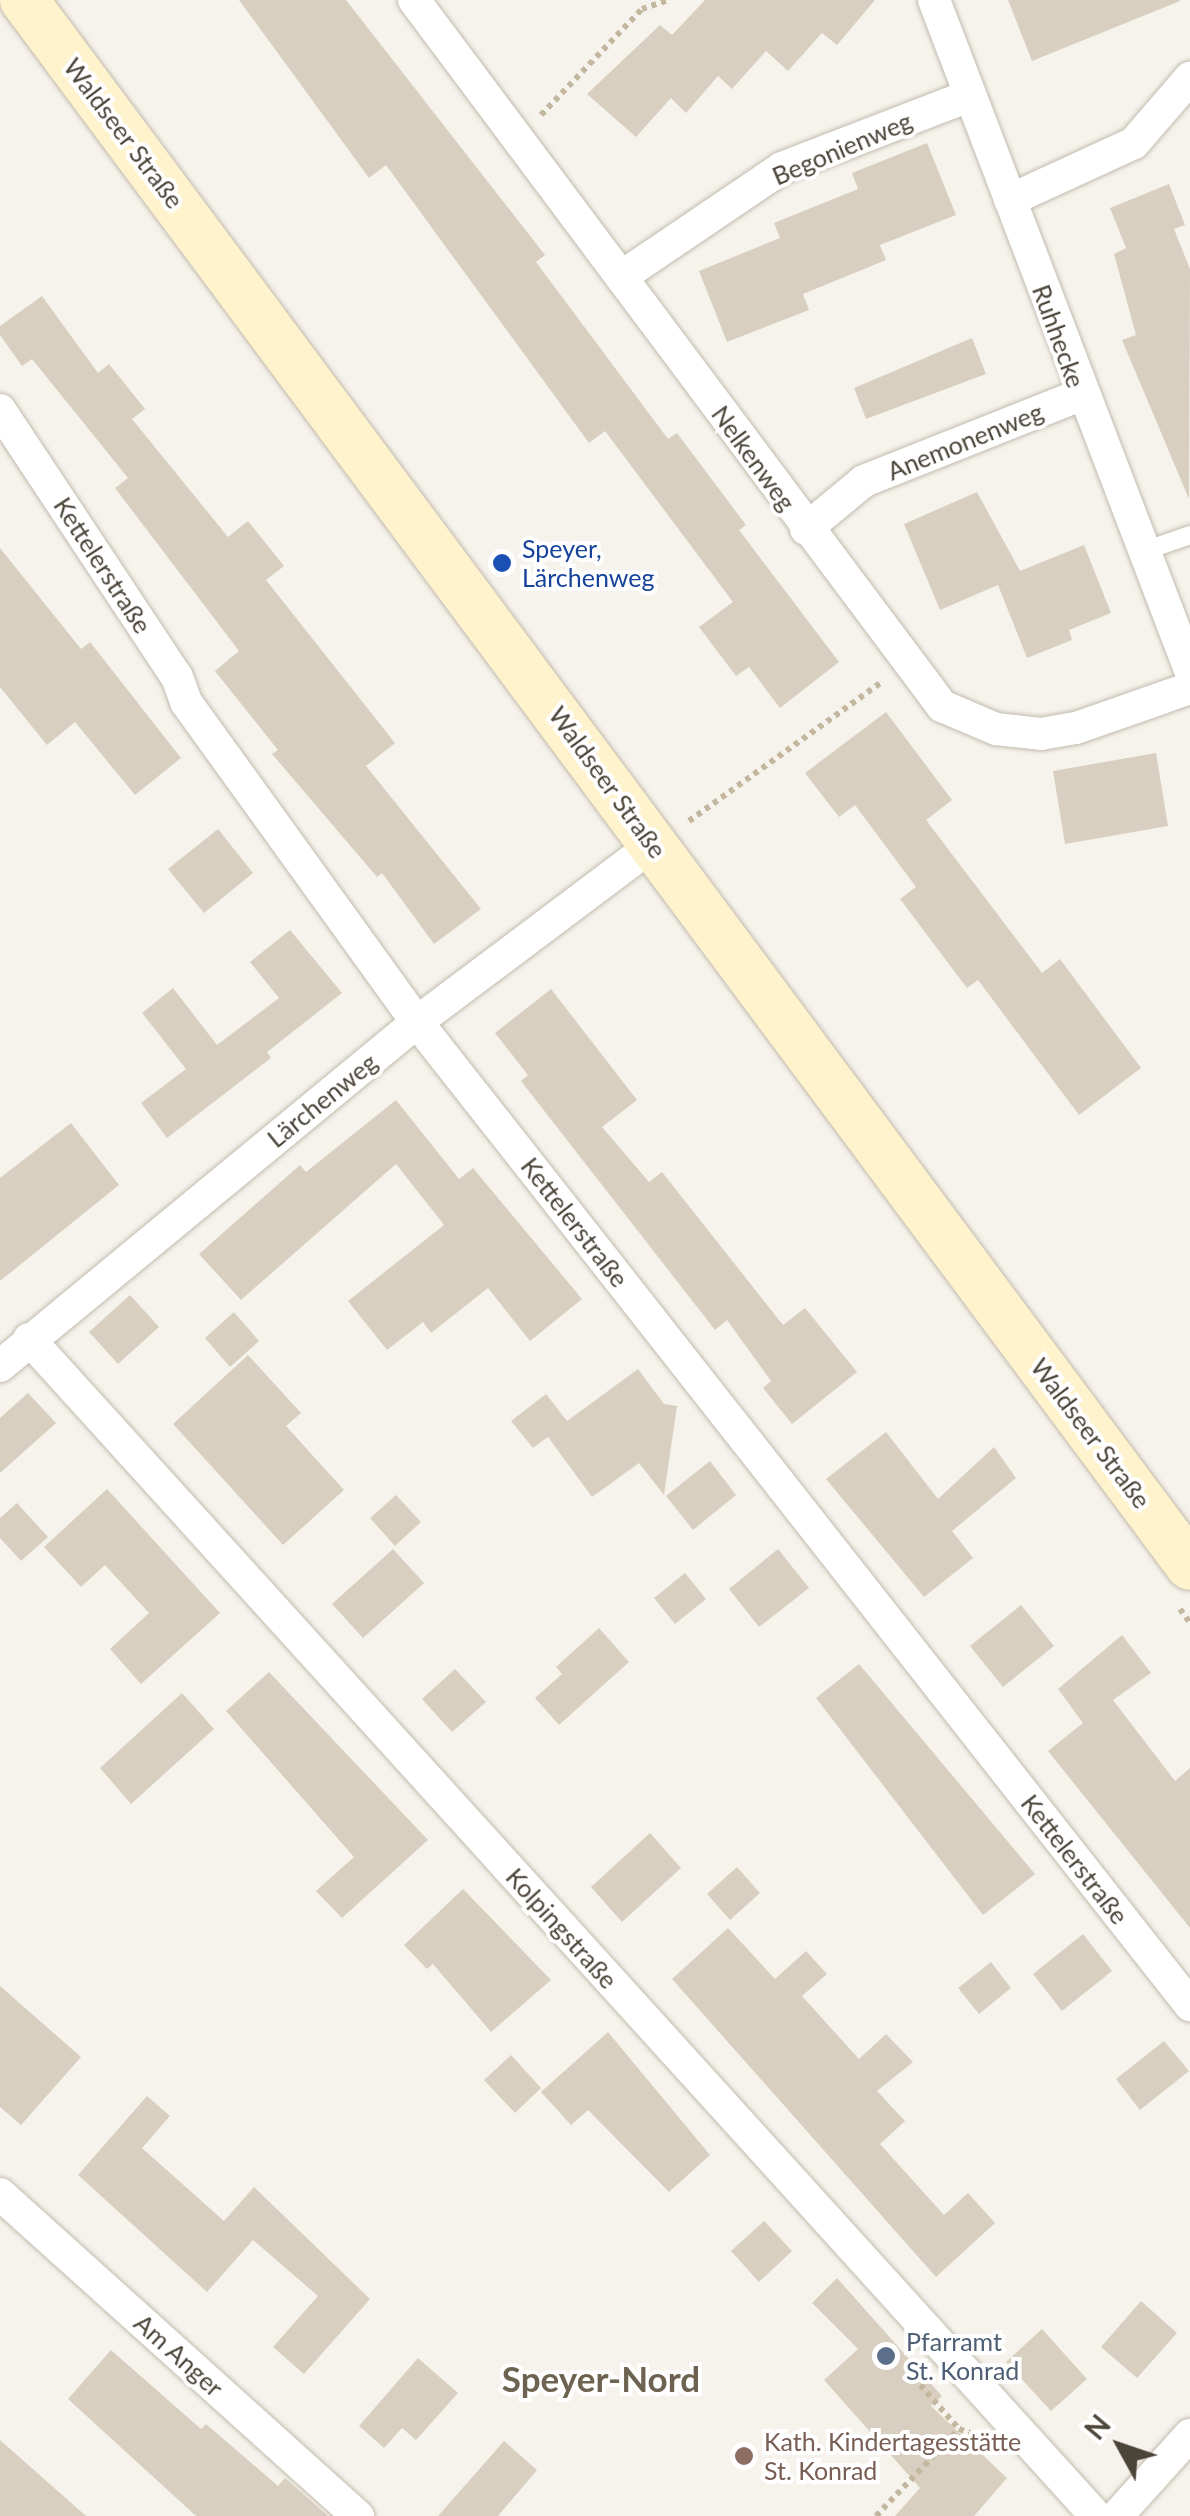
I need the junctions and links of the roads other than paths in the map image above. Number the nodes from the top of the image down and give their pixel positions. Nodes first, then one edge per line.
1 (24, 0) edge
2 (414, 0) edge
3 (934, 0) edge
4 (1190, 78) edge
5 (969, 96) junction
6 (1010, 200) junction
7 (621, 277) junction
8 (1080, 395) junction
9 (0, 410) edge
10 (806, 529) junction
11 (1190, 535) edge
12 (1147, 550) junction
13 (1190, 670) edge
14 (1190, 688) edge
15 (667, 835) junction
16 (418, 1022) junction
17 (30, 1339) junction
18 (0, 1366) edge
19 (1190, 1566) edge
20 (1190, 2005) edge
21 (0, 2194) edge
22 (1190, 2434) edge
23 (358, 2516) edge
24 (1096, 2516) edge
25 (1117, 2516) edge

1 - 15 main road, Waldseer Straße
2 - 7 street, Nelkenweg
3 - 5 street, Ruhhecke
4 - 6 street
5 - 6 street, Ruhhecke
5 - 7 street, Begonienweg
6 - 8 street, Ruhhecke
7 - 10 street, Nelkenweg
8 - 10 street, Anemonenweg
8 - 12 street, Ruhhecke
9 - 16 street, Kettelerstraße
10 - 14 street, Nelkenweg
11 - 12 lane
12 - 13 street, Ruhhecke
15 - 16 street, Lärchenweg
15 - 19 main road, Waldseer Straße
16 - 17 street, Lärchenweg
16 - 20 street, Kettelerstraße
17 - 18 street, Lärchenweg
17 - 24 street, Kolpingstraße
21 - 23 street, Am Anger
22 - 25 street

